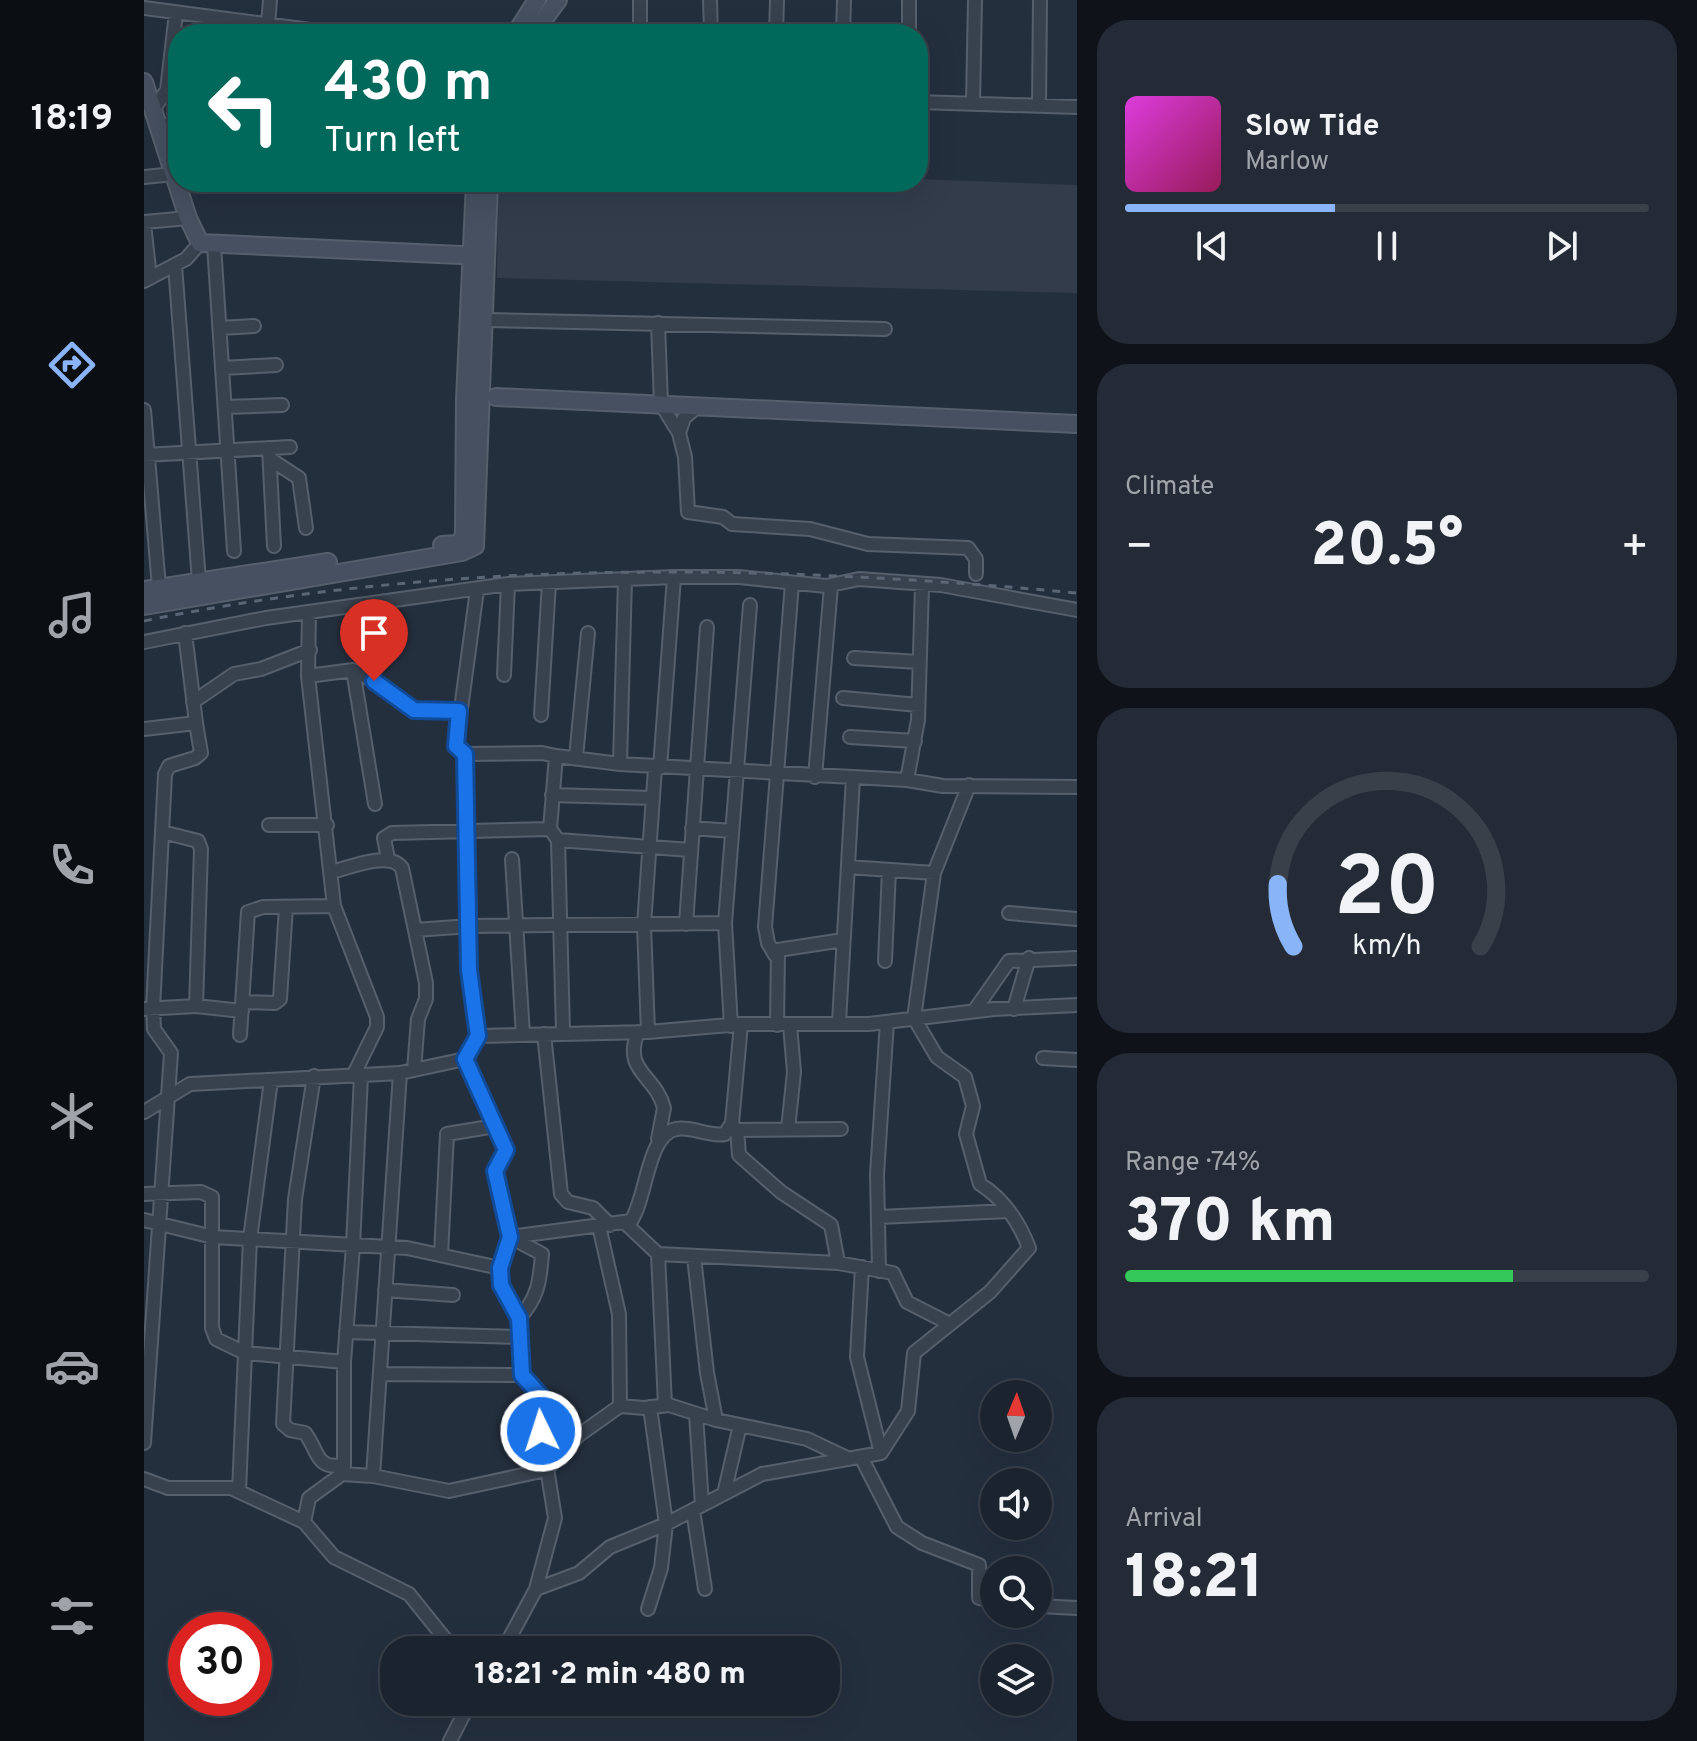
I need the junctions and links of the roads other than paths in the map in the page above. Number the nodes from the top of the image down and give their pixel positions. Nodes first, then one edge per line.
1 (270, 0) edge
2 (558, 0) edge
3 (640, 0) edge
4 (710, 0) edge
5 (777, 0) edge
6 (844, 0) edge
7 (909, 0) edge
8 (975, 0) edge
9 (1040, 0) edge
10 (532, 1) edge
11 (144, 8) edge
12 (176, 13) junction
13 (228, 19) junction
14 (175, 24) edge
15 (227, 24) edge
16 (261, 24) edge
17 (268, 24) edge
18 (520, 24) edge
19 (540, 24) edge
20 (640, 24) edge
21 (711, 24) edge
22 (776, 24) edge
23 (843, 24) edge
24 (909, 24) edge
25 (168, 81) edge
26 (144, 82) edge
27 (928, 102) edge
28 (973, 103) junction
29 (1039, 106) junction
30 (1077, 107) edge
31 (155, 117) junction
32 (168, 123) edge
33 (168, 156) edge
34 (168, 175) edge
35 (144, 177) edge
36 (180, 192) edge
37 (476, 192) edge
38 (488, 192) edge
39 (188, 218) junction
40 (144, 223) edge
41 (207, 244) junction
42 (480, 256) junction
43 (175, 265) junction
44 (147, 280) edge
45 (486, 320) junction
46 (658, 323) junction
47 (254, 326) dead end
48 (220, 328) junction
49 (885, 329) dead end
50 (276, 365) dead end
51 (223, 368) junction
52 (465, 393) junction
53 (487, 396) junction
54 (661, 404) junction
55 (282, 405) dead end
56 (698, 406) junction
57 (225, 407) junction
58 (144, 410) edge
59 (1077, 424) edge
60 (679, 433) junction
61 (290, 447) dead end
62 (228, 450) junction
63 (188, 452) junction
64 (145, 454) edge
65 (270, 454) junction
66 (306, 528) dead end
67 (468, 543) junction
68 (274, 546) dead end
69 (234, 551) dead end
70 (674, 577) junction
71 (625, 579) junction
72 (199, 581) junction
73 (549, 583) junction
74 (792, 583) junction
75 (975, 583) junction
76 (508, 584) junction
77 (831, 586) junction
78 (922, 586) junction
79 (152, 588) edge
80 (477, 590) junction
81 (750, 605) dead end
82 (144, 606) edge
83 (1077, 610) edge
84 (309, 612) junction
85 (707, 627) dead end
86 (185, 633) junction
87 (588, 633) dead end
88 (144, 642) edge
89 (310, 650) junction
90 (854, 658) dead end
91 (919, 662) junction
92 (353, 670) junction
93 (504, 675) dead end
94 (308, 676) junction
95 (843, 698) dead end
96 (193, 702) junction
97 (918, 705) junction
98 (459, 711) junction
99 (541, 715) dead end
100 (196, 723) junction
101 (144, 729) edge
102 (850, 737) dead end
103 (915, 741) junction
104 (465, 754) junction
105 (556, 756) junction
106 (576, 757) junction
107 (620, 764) junction
108 (657, 768) junction
109 (695, 770) junction
110 (737, 773) junction
111 (774, 775) junction
112 (815, 777) junction
113 (853, 778) junction
114 (907, 780) junction
115 (969, 785) junction
116 (1077, 787) edge
117 (552, 795) junction
118 (653, 798) junction
119 (375, 804) dead end
120 (269, 825) dead end
121 (327, 825) junction
122 (692, 828) junction
123 (466, 830) junction
124 (732, 831) junction
125 (162, 832) junction
126 (554, 835) junction
127 (650, 846) junction
128 (690, 850) junction
129 (388, 859) junction
130 (512, 859) dead end
131 (848, 867) junction
132 (889, 870) junction
133 (331, 872) junction
134 (934, 873) junction
135 (334, 906) junction
136 (286, 907) junction
137 (1009, 913) dead end
138 (1077, 919) edge
139 (725, 923) junction
140 (686, 924) junction
141 (644, 925) junction
142 (470, 926) junction
143 (559, 926) junction
144 (515, 928) junction
145 (415, 930) junction
146 (843, 940) junction
147 (775, 955) junction
148 (1029, 958) junction
149 (1077, 958) edge
150 (885, 961) dead end
151 (1077, 1005) edge
152 (196, 1006) junction
153 (242, 1007) junction
154 (149, 1008) edge
155 (1014, 1009) junction
156 (974, 1011) junction
157 (914, 1018) junction
158 (839, 1022) junction
159 (887, 1022) junction
160 (736, 1025) junction
161 (784, 1025) junction
162 (563, 1032) junction
163 (643, 1032) junction
164 (544, 1034) junction
165 (240, 1035) dead end
166 (523, 1035) junction
167 (478, 1036) junction
168 (1043, 1058) dead end
169 (465, 1059) junction
170 (1077, 1060) edge
171 (414, 1070) junction
172 (400, 1073) junction
173 (314, 1076) junction
174 (357, 1076) junction
175 (271, 1080) junction
176 (168, 1095) junction
177 (144, 1112) edge
178 (495, 1126) junction
179 (788, 1129) junction
180 (841, 1129) dead end
181 (732, 1130) junction
182 (658, 1139) junction
183 (162, 1192) junction
184 (144, 1194) edge
185 (1009, 1211) junction
186 (879, 1217) junction
187 (144, 1220) edge
188 (624, 1222) junction
189 (604, 1225) junction
190 (159, 1226) junction
191 (213, 1237) junction
192 (510, 1237) junction
193 (250, 1239) junction
194 (294, 1241) junction
195 (353, 1246) junction
196 (387, 1247) junction
197 (658, 1254) junction
198 (441, 1255) junction
199 (694, 1257) junction
200 (838, 1263) junction
201 (862, 1267) junction
202 (500, 1268) junction
203 (879, 1271) junction
204 (385, 1290) junction
205 (453, 1295) dead end
206 (519, 1318) junction
207 (948, 1323) junction
208 (346, 1332) junction
209 (382, 1334) junction
210 (520, 1337) junction
211 (245, 1353) junction
212 (287, 1357) junction
213 (344, 1362) junction
214 (380, 1374) junction
215 (522, 1375) junction
216 (665, 1405) junction
217 (620, 1406) junction
218 (650, 1407) junction
219 (696, 1414) junction
220 (716, 1420) junction
221 (740, 1425) junction
222 (144, 1443) edge
223 (881, 1453) junction
224 (856, 1459) junction
225 (343, 1469) junction
226 (546, 1470) junction
227 (373, 1476) junction
228 (144, 1479) edge
229 (239, 1491) junction
230 (724, 1494) junction
231 (698, 1508) junction
232 (304, 1522) junction
233 (666, 1524) junction
234 (536, 1589) junction
235 (705, 1589) dead end
236 (980, 1598) edge
237 (1052, 1607) edge
238 (1077, 1608) edge
239 (648, 1609) dead end
240 (444, 1636) edge
241 (511, 1636) edge
242 (463, 1716) edge
243 (450, 1741) edge

1 - 17 street
2 - 19 street
3 - 20 street
4 - 21 street
5 - 22 street
6 - 23 street
7 - 24 street
8 - 28 street
9 - 29 street
10 - 18 street
11 - 12 street
12 - 13 street
12 - 14 street
13 - 15 street
13 - 16 street
25 - 31 street
26 - 31 street
27 - 28 street
28 - 29 street
29 - 30 street
31 - 32 street
31 - 33 street
34 - 35 street
36 - 39 street
37 - 42 street
38 - 42 street
39 - 40 street
39 - 41 street
40 - 44 street
41 - 42 street
41 - 43 street
41 - 48 street
42 - 45 street
42 - 52 street
43 - 44 street
43 - 63 street
45 - 46 street
45 - 53 street
46 - 49 street
46 - 54 street
47 - 48 street
48 - 51 street
50 - 51 street
51 - 57 street
52 - 53 street
52 - 67 street
53 - 54 street
53 - 67 street
54 - 56 street
54 - 60 street
55 - 57 street
56 - 59 street
56 - 60 street
57 - 62 street
58 - 64 street
60 - 75 street
61 - 65 street
62 - 63 street
62 - 65 street
62 - 69 street
63 - 64 street
63 - 72 street
64 - 79 street
65 - 66 street
65 - 68 street
67 - 72 street
67 - 82 street
70 - 71 street
70 - 74 street
70 - 108 street
71 - 73 street
71 - 107 street
72 - 79 street
73 - 76 street
73 - 99 street
74 - 77 street
74 - 111 street
75 - 78 street
75 - 83 street
76 - 80 street
76 - 93 street
77 - 78 street
77 - 112 street
78 - 91 street
80 - 84 street
80 - 98 street
81 - 110 street
84 - 86 street
84 - 89 street
85 - 109 street
86 - 88 street
86 - 96 street
87 - 106 street
89 - 94 street
89 - 96 street
90 - 91 street
91 - 97 street
92 - 94 street
92 - 98 street
92 - 119 street
94 - 121 street
95 - 97 street
96 - 100 street
97 - 103 street
98 - 104 street
100 - 101 street
100 - 125 street
102 - 103 street
103 - 114 street
104 - 105 street
104 - 123 street
105 - 106 street
105 - 117 street
106 - 107 street
107 - 108 street
108 - 109 street
108 - 118 street
109 - 110 street
109 - 122 street
110 - 111 street
110 - 124 street
111 - 112 street
111 - 147 street
112 - 113 street
113 - 114 street
113 - 131 street
114 - 115 street
115 - 116 street
115 - 134 street
117 - 118 street
117 - 126 street
118 - 127 street
120 - 121 street
121 - 133 street
122 - 124 street
122 - 128 street
123 - 126 street
123 - 129 street
123 - 142 street
124 - 139 street
125 - 152 street
125 - 154 street
126 - 127 street
126 - 143 street
127 - 128 street
127 - 141 street
128 - 140 street
129 - 133 street
129 - 145 street
130 - 144 street
131 - 132 street
131 - 146 street
132 - 134 street
132 - 150 street
133 - 135 street
134 - 157 street
135 - 136 street
135 - 174 street
136 - 153 street
136 - 153 street
137 - 138 street
139 - 140 street
139 - 160 street
140 - 141 street
141 - 143 street
141 - 163 street
142 - 144 street
142 - 145 street
142 - 167 street
143 - 144 street
143 - 162 street
144 - 166 street
145 - 171 street
146 - 147 street
146 - 158 street
147 - 161 street
148 - 149 street
148 - 155 street
148 - 156 street
151 - 155 street
152 - 153 street
152 - 154 street
153 - 165 street
154 - 176 street
155 - 156 street
156 - 157 street
157 - 159 street
157 - 185 street
158 - 159 street
158 - 161 street
159 - 186 street
160 - 161 street
160 - 163 street
160 - 181 street
161 - 179 street
162 - 163 street
162 - 164 street
163 - 182 street
164 - 166 street
164 - 189 street
166 - 167 street
167 - 169 street
168 - 170 street
169 - 171 street
169 - 178 street
171 - 172 street
172 - 174 street
172 - 196 street
173 - 174 street
173 - 175 street
173 - 194 street
174 - 195 street
175 - 176 street
175 - 193 street
176 - 177 street
176 - 183 street
178 - 192 street
178 - 198 street
179 - 180 street
179 - 181 street
181 - 182 street
181 - 200 street
182 - 188 street
183 - 184 street
183 - 190 street
183 - 191 street
185 - 186 street
185 - 207 street
186 - 203 street
187 - 190 street
188 - 189 street
188 - 197 street
189 - 192 street
189 - 217 street
190 - 191 street
190 - 222 street
191 - 193 street
191 - 211 street
192 - 202 street
192 - 206 street
193 - 194 street
193 - 211 street
194 - 195 street
194 - 212 street
195 - 196 street
195 - 208 street
196 - 198 street
196 - 204 street
197 - 199 street
197 - 216 street
198 - 202 street
199 - 200 street
199 - 220 street
200 - 201 street
201 - 203 street
201 - 223 street
202 - 206 street
203 - 207 street
204 - 205 street
204 - 209 street
206 - 210 street
207 - 223 street
208 - 209 street
208 - 213 street
209 - 210 street
209 - 214 street
210 - 215 street
211 - 212 street
211 - 229 street
212 - 213 street
212 - 225 street
213 - 225 street
214 - 215 street
214 - 227 street
215 - 226 street
216 - 218 street
216 - 219 street
217 - 218 street
217 - 226 street
218 - 233 street
219 - 220 street
219 - 231 street
220 - 221 street
221 - 224 street
221 - 230 street
223 - 224 street
224 - 230 street
224 - 236 street
225 - 227 street
225 - 232 street
226 - 227 street
226 - 234 street
228 - 229 street
229 - 232 street
230 - 231 street
231 - 233 street
231 - 235 street
232 - 240 street
233 - 234 street
233 - 239 street
234 - 241 street
237 - 238 street
242 - 243 street

